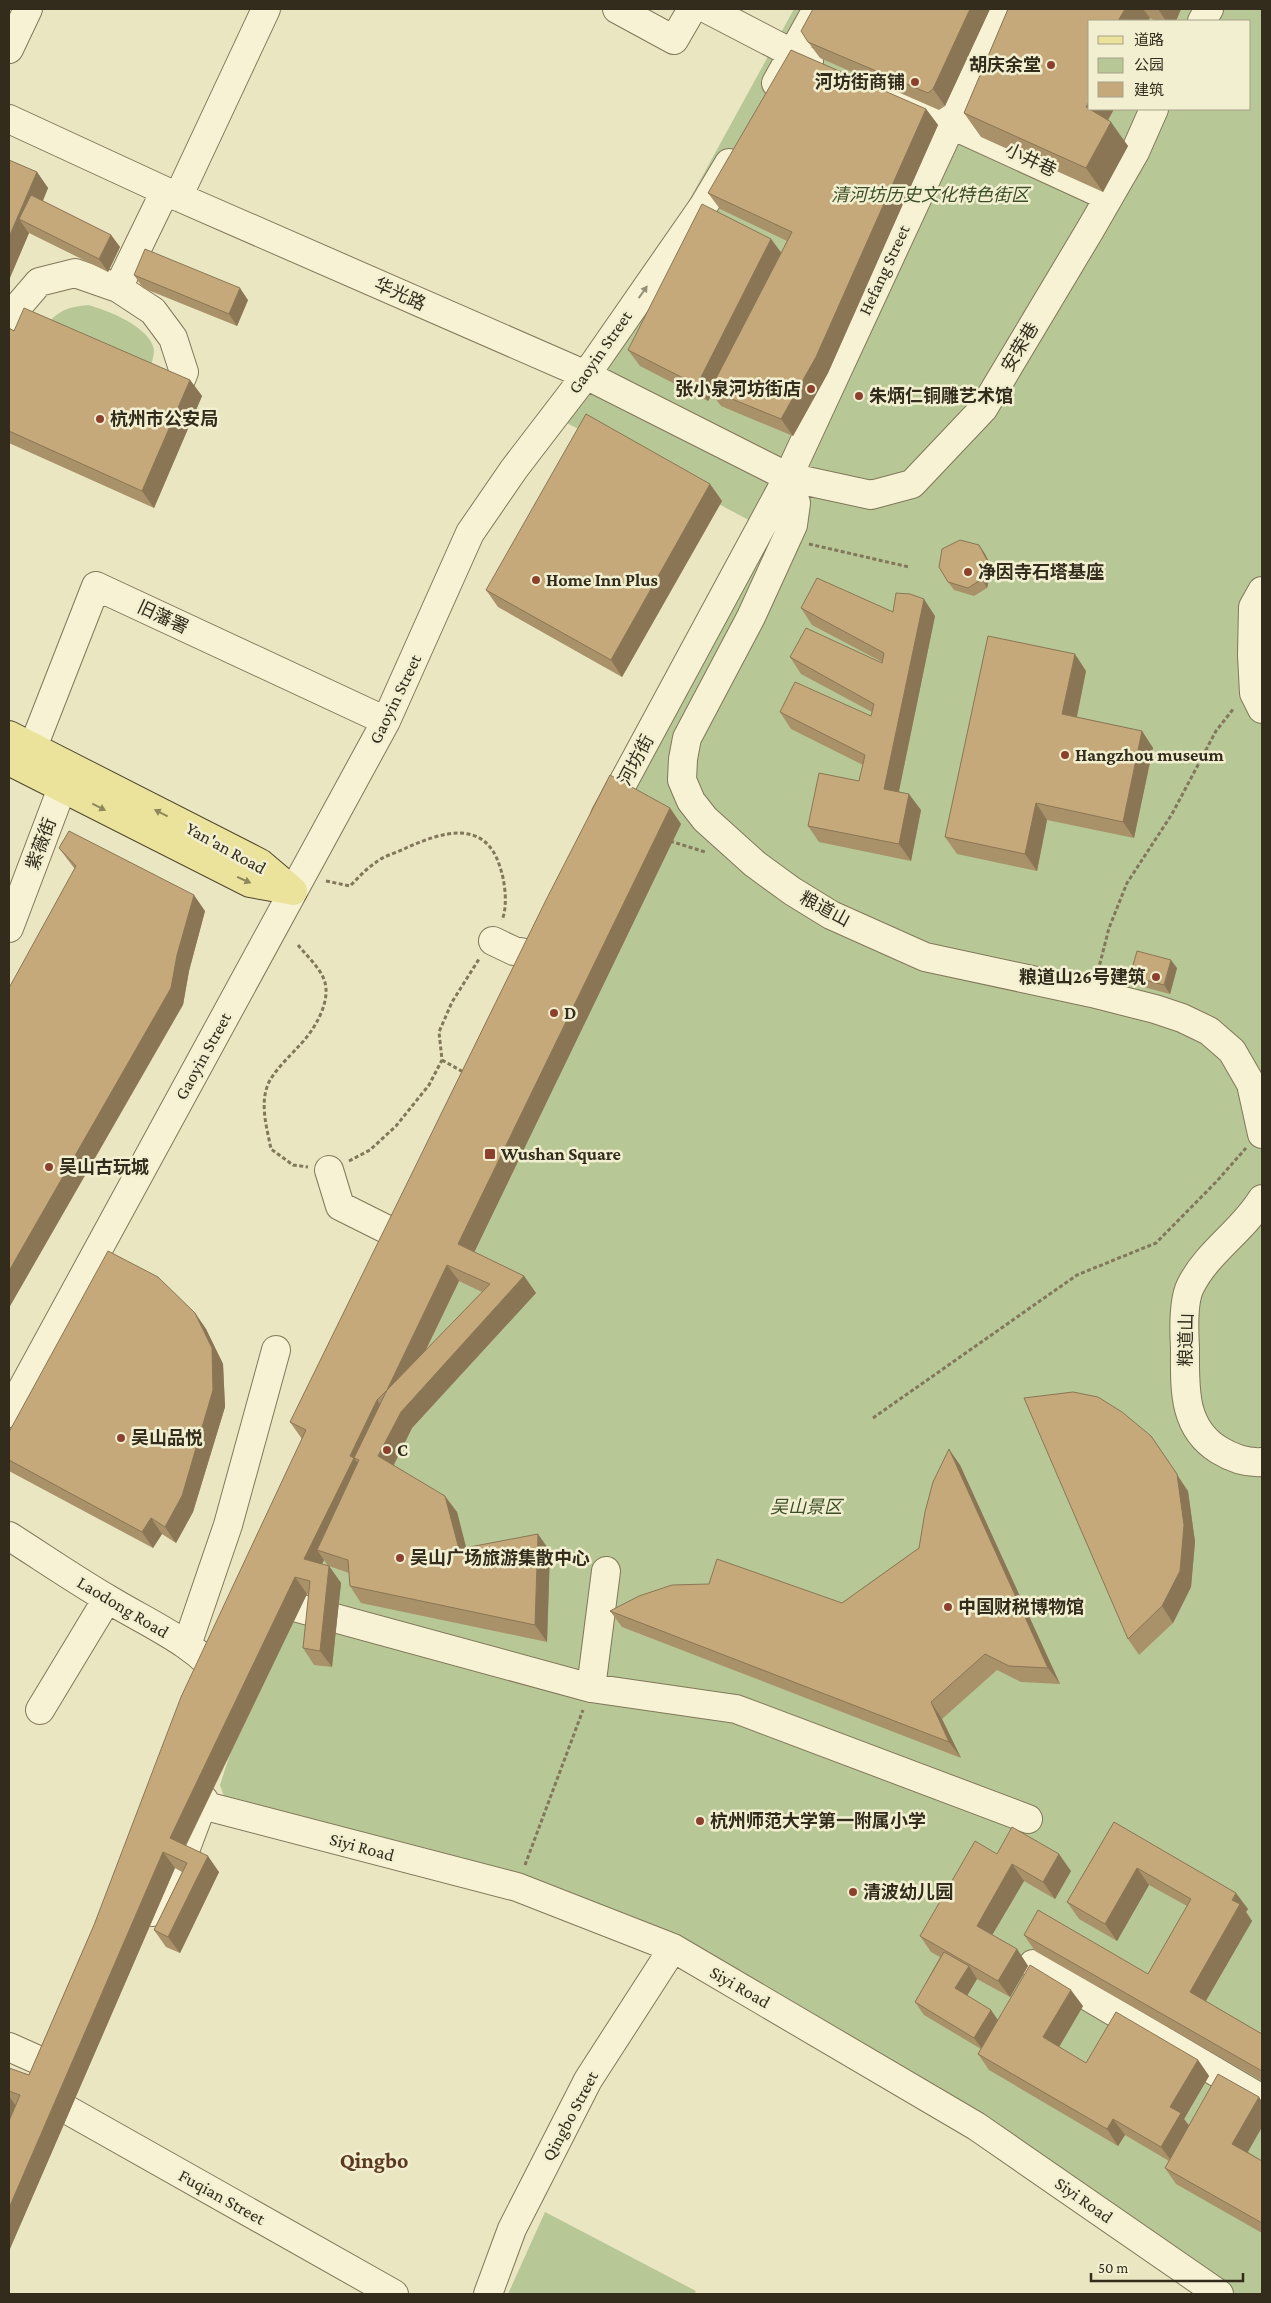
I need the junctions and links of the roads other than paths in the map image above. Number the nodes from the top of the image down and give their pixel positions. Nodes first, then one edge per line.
1 (28, 9) edge
2 (266, 9) edge
3 (692, 9) edge
4 (707, 9) edge
5 (817, 9) edge
6 (1005, 9) edge
7 (1209, 9) edge
8 (624, 10) edge
9 (1203, 20) edge
10 (9, 49) edge
11 (792, 55) junction
12 (828, 70) edge
13 (872, 89) edge
14 (763, 105) edge
15 (1154, 110) edge
16 (9, 119) edge
17 (952, 124) junction
18 (743, 138) edge
19 (172, 194) junction
20 (1109, 197) junction
21 (118, 288) junction
22 (9, 317) edge
23 (586, 375) junction
24 (142, 399) edge
25 (788, 477) junction
26 (1262, 591) edge
27 (1262, 709) edge
28 (386, 721) junction
29 (9, 735) edge
30 (33, 747) junction
31 (9, 761) edge
32 (62, 788) junction
33 (594, 836) edge
34 (293, 891) junction
35 (9, 928) edge
36 (545, 932) edge
37 (494, 941) road end
38 (1257, 1084) edge
39 (1262, 1132) edge
40 (329, 1170) road end
41 (1262, 1199) edge
42 (401, 1204) edge
43 (276, 1350) dead end
44 (9, 1413) edge
45 (1262, 1462) edge
46 (9, 1536) edge
47 (606, 1571) dead end
48 (302, 1579) edge
49 (239, 1592) edge
50 (108, 1599) junction
51 (291, 1606) junction
52 (222, 1637) edge
53 (187, 1645) junction
54 (212, 1664) junction
55 (591, 1688) junction
56 (229, 1695) edge
57 (40, 1710) dead end
58 (210, 1776) edge
59 (202, 1805) junction
60 (1028, 1819) dead end
61 (141, 1932) dead end
62 (673, 1948) junction
63 (1033, 1964) edge
64 (9, 2047) edge
65 (1262, 2099) edge
66 (394, 2294) edge
67 (488, 2294) edge
68 (1219, 2294) edge

1 - 10 street
2 - 19 street
3 - 8 street
4 - 11 street
5 - 11 street
6 - 17 street, Hefang Street
7 - 9 street
11 - 12 street
11 - 14 street
13 - 17 street, 小井巷
15 - 20 street, 安荣巷
16 - 19 street, 华光路
17 - 20 street, 小井巷
17 - 25 street, Hefang Street
23 -> 18 street, Gaoyin Street
19 - 21 street
19 - 23 street, 华光路
20 - 25 street, 安荣巷
21 - 22 street
21 - 24 street
23 - 25 street, 华光路
23 - 28 street, Gaoyin Street
25 - 33 street, 河坊街
25 - 38 street, 粮道山
26 - 27 street
28 - 30 street, 旧藩署
28 - 34 street, Gaoyin Street
29 - 30 main road, Yan'an Road
34 -> 30 main road, Yan'an Road
31 - 32 main road, Yan'an Road
32 -> 34 main road, Yan'an Road
32 - 35 street, 紫薇街
34 - 44 street, Gaoyin Street
36 - 37 street
38 - 39 street, 粮道山
40 - 42 street
41 - 45 street, 粮道山
43 - 53 street
46 - 50 street, Laodong Road
47 - 55 street
48 - 51 street
49 - 51 street
50 - 53 street, Laodong Road
50 - 57 street
51 - 55 street
52 - 54 street
53 - 54 street, Laodong Road
54 - 56 street, Laodong Road
55 - 60 street
58 - 59 street
59 - 61 street
59 - 62 street, Siyi Road
62 - 67 street, Qingbo Street
62 - 68 street, Siyi Road
63 - 65 street
64 - 66 street, Fuqian Street

